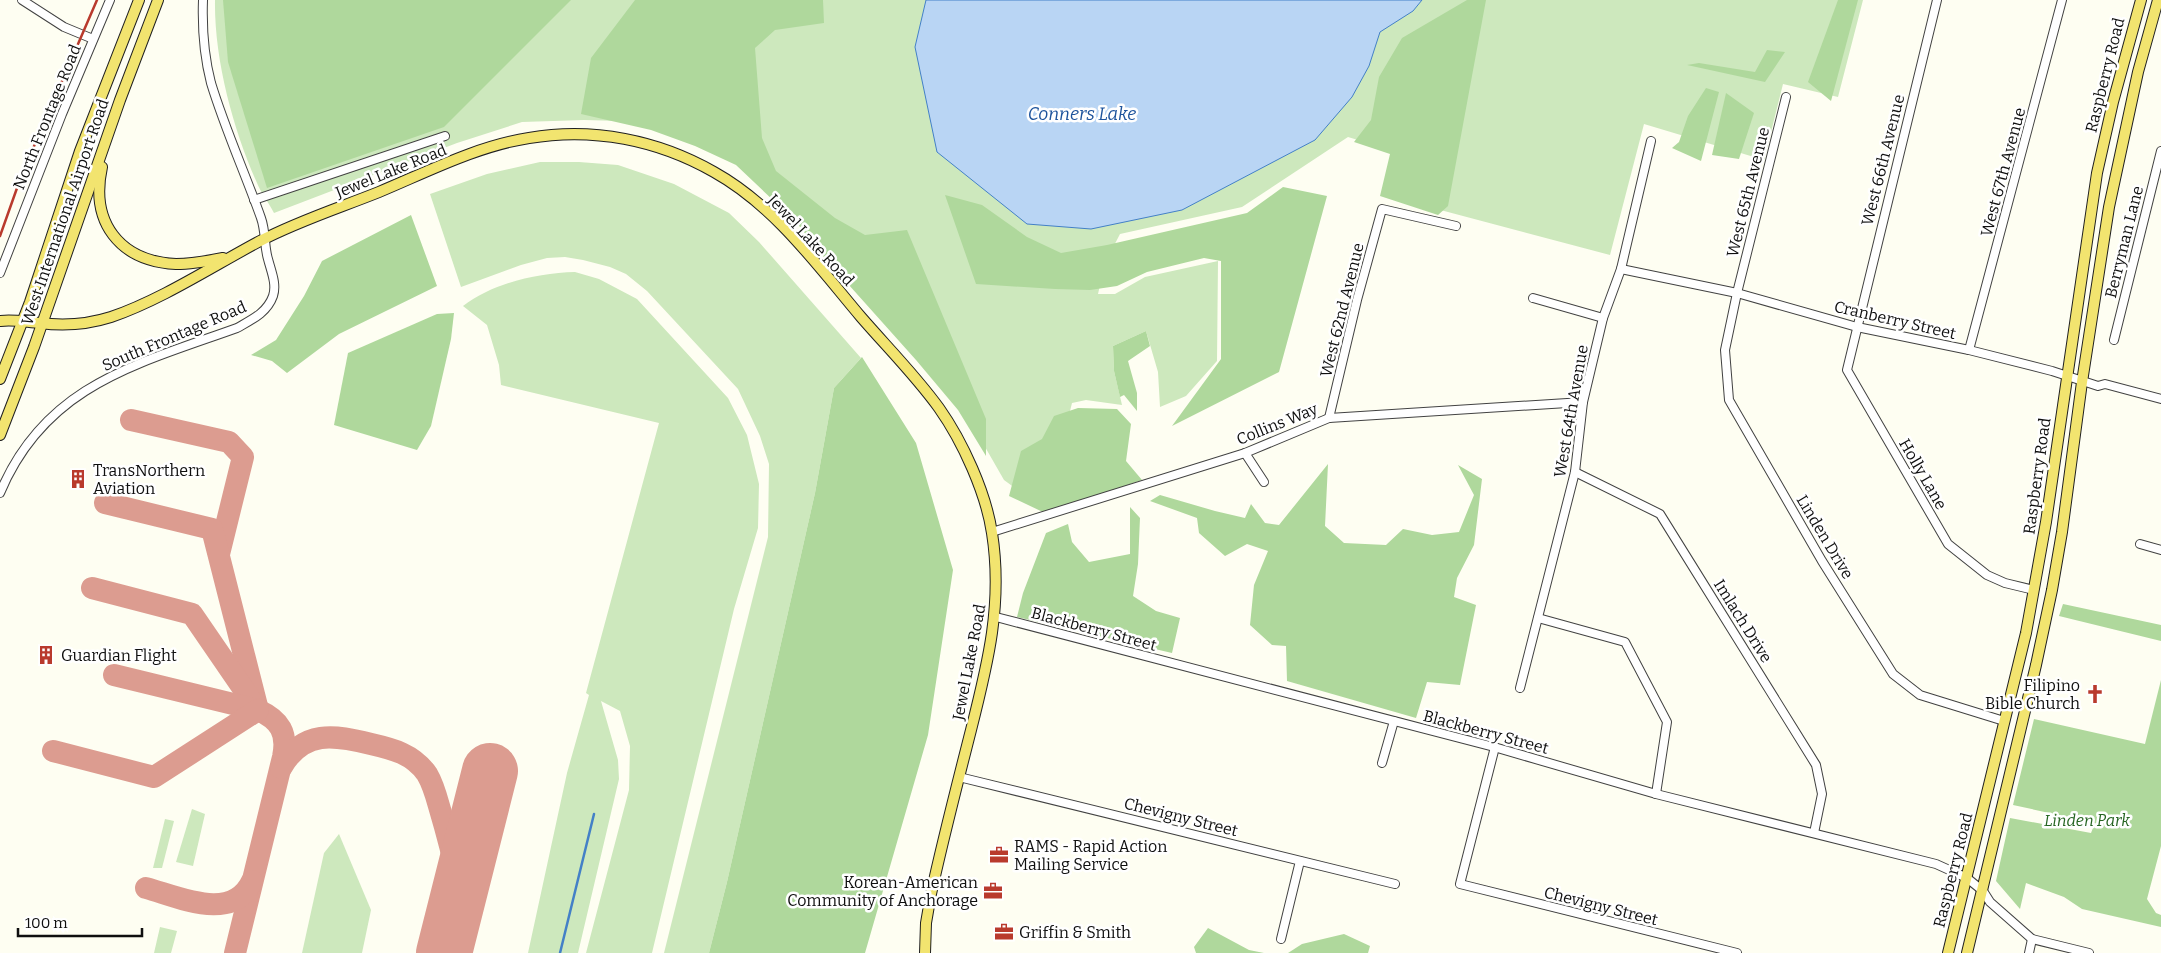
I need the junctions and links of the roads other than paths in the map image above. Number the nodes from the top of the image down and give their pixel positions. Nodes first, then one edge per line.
1 (22, 0) edge
2 (110, 0) edge
3 (139, 0) edge
4 (158, 0) edge
5 (203, 0) edge
6 (1937, 0) edge
7 (2062, 0) edge
8 (2141, 0) edge
9 (2158, 0) edge
10 (93, 39) junction
11 (1786, 98) dead end
12 (115, 113) junction
13 (445, 136) dead end
14 (1651, 141) dead end
15 (2161, 151) edge
16 (2152, 186) junction
17 (2161, 188) edge
18 (254, 200) junction
19 (1456, 226) dead end
20 (266, 238) junction
21 (228, 258) junction
22 (1621, 269) junction
23 (0, 273) edge
24 (1736, 293) junction
25 (1534, 298) dead end
26 (1603, 318) junction
27 (1, 319) edge
28 (23, 320) junction
29 (42, 324) junction
30 (1857, 327) junction
31 (2114, 340) dead end
32 (1969, 350) junction
33 (2067, 376) junction
34 (0, 379) edge
35 (2082, 382) junction
36 (2161, 399) edge
37 (1583, 402) junction
38 (1329, 418) junction
39 (0, 435) edge
40 (1244, 453) junction
41 (1575, 472) junction
42 (1264, 482) dead end
43 (0, 493) edge
44 (992, 532) junction
45 (2140, 544) dead end
46 (2161, 550) edge
47 (2034, 590) junction
48 (996, 617) junction
49 (1538, 618) junction
50 (1520, 688) dead end
51 (1394, 721) junction
52 (2004, 721) junction
53 (1495, 747) junction
54 (1382, 763) dead end
55 (960, 777) junction
56 (1656, 794) junction
57 (1814, 833) junction
58 (1300, 861) junction
59 (1967, 878) junction
60 (1396, 884) dead end
61 (1983, 890) junction
62 (1281, 939) dead end
63 (2032, 939) junction
64 (925, 953) edge
65 (1737, 953) edge
66 (1948, 953) edge
67 (1968, 953) edge
68 (2029, 953) edge
69 (2089, 953) edge

1 - 10 street
2 - 10 street, North Frontage Road
3 - 28 main road, West International Airport Road
4 - 12 main road, West International Airport Road
5 - 18 street, South Frontage Road
6 - 30 street, West 66th Avenue
7 - 32 street, West 67th Avenue
8 - 33 main road, Raspberry Road
9 - 35 main road, Raspberry Road
10 - 23 street, North Frontage Road
11 - 24 street, West 65th Avenue
12 - 21 main road
12 - 29 main road, West International Airport Road
13 - 18 street
14 - 22 street, West 64th Avenue
15 - 16 street, Berryman Lane
16 - 17 street
16 - 31 street, Berryman Lane
18 - 20 street, South Frontage Road
19 - 38 street, West 62nd Avenue
20 - 21 main road, Jewel Lake Road
20 - 43 street, South Frontage Road
20 - 44 main road, Jewel Lake Road
21 - 29 main road, Jewel Lake Road
22 - 24 street, Cranberry Street
22 - 26 street, West 64th Avenue
24 - 30 street, Cranberry Street
24 - 52 street, Linden Drive
25 - 26 street
26 - 37 street, West 64th Avenue
27 - 28 main road, Jewel Lake Road
28 - 29 main road, Jewel Lake Road
28 - 34 main road, West International Airport Road
29 - 39 main road, West International Airport Road
30 - 32 street, Cranberry Street
30 - 47 street, Holly Lane
32 - 33 street, Cranberry Street
33 - 35 street, Cranberry Street
33 - 47 main road, Raspberry Road
35 - 36 street, Cranberry Street
35 - 61 main road, Raspberry Road
37 - 38 street, Collins Way
37 - 41 street, West 64th Avenue
38 - 40 street, Collins Way
40 - 42 street
40 - 44 street, Collins Way
41 - 49 street, West 64th Avenue
41 - 57 street, Imlach Drive
44 - 48 main road, Jewel Lake Road
45 - 46 street
47 - 52 main road, Raspberry Road
48 - 51 street, Blackberry Street
48 - 55 main road, Jewel Lake Road
49 - 50 street, West 64th Avenue
49 - 56 street
51 - 53 street, Blackberry Street
51 - 54 street
52 - 59 main road, Raspberry Road
53 - 56 street, Blackberry Street
53 - 65 street, Chevigny Street
55 - 58 street, Chevigny Street
55 - 64 main road, Jewel Lake Road
56 - 57 street, Blackberry Street
57 - 59 street, Blackberry Street
58 - 60 street, Chevigny Street
58 - 62 street
59 - 61 street, Blackberry Street
59 - 66 main road, Raspberry Road
61 - 63 street, Blackberry Street
61 - 67 main road, Raspberry Road
63 - 68 street
63 - 69 street

